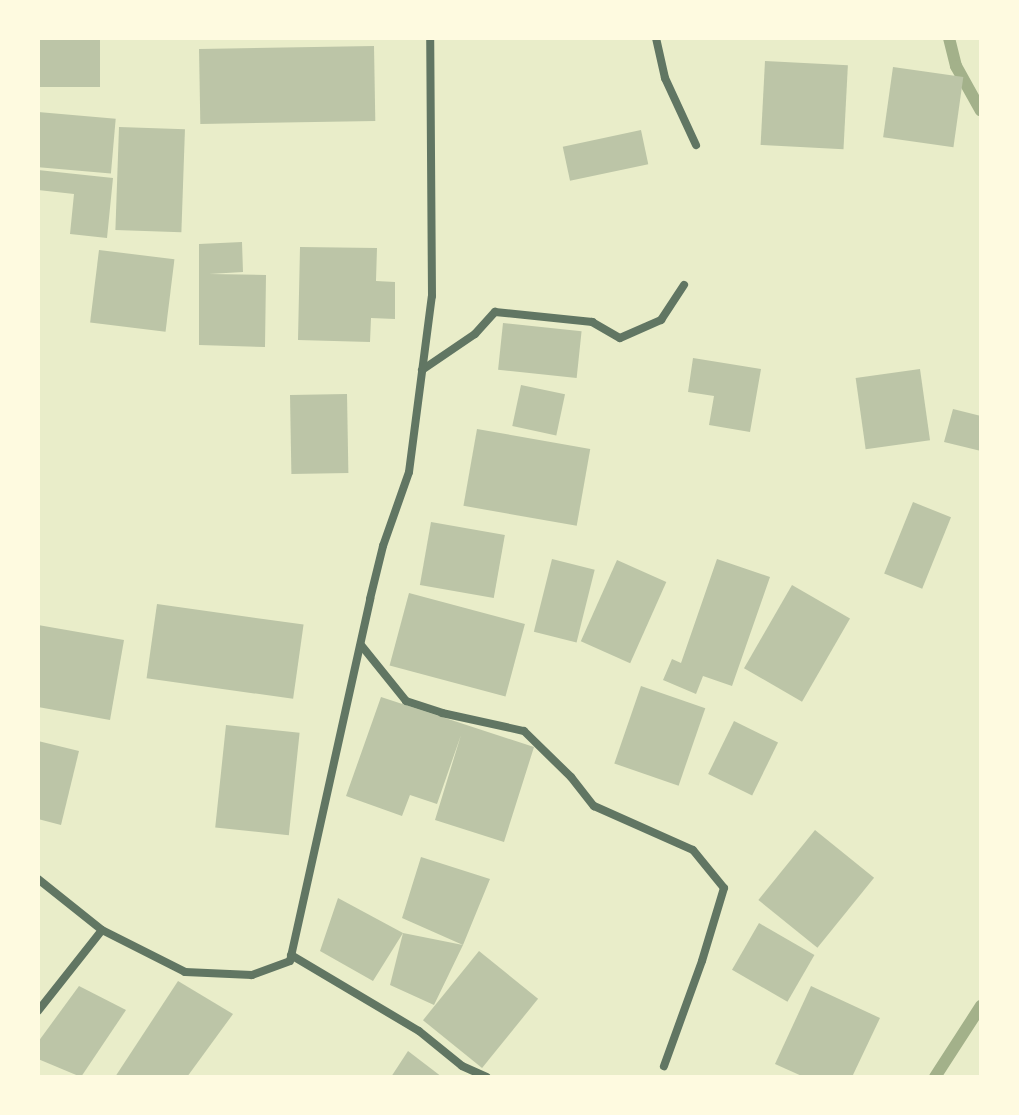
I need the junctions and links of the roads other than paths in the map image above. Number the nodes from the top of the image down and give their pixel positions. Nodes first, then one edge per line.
1 (430, 38) edge
2 (656, 38) edge
3 (696, 145) dead end
4 (684, 285) dead end
5 (422, 370) junction
6 (361, 645) junction
7 (38, 879) edge
8 (102, 930) junction
9 (291, 955) junction
10 (38, 1011) edge
11 (664, 1066) dead end
12 (487, 1077) edge

1 - 5 street
2 - 3 street
4 - 5 street
5 - 6 street
6 - 9 street
6 - 11 street
7 - 8 street
8 - 9 street
8 - 10 street
9 - 12 street

